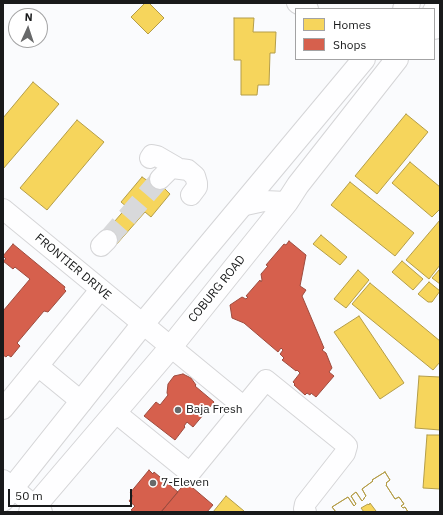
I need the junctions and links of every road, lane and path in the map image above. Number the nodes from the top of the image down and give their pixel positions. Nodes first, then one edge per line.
1 (297, 3) edge
2 (306, 8) edge
3 (363, 60) edge
4 (395, 60) edge
5 (150, 158) dead end
6 (191, 195) dead end
7 (287, 202) junction
8 (241, 206) junction
9 (6, 218) edge
10 (100, 290) junction
11 (142, 325) junction
12 (170, 348) junction
13 (38, 366) junction
14 (82, 402) junction
15 (244, 407) junction
16 (3, 408) edge
17 (116, 412) junction
18 (6, 490) edge
19 (36, 510) edge
20 (306, 512) edge

1 - 2 street
3 - 8 main road
4 - 7 main road, COBURG ROAD
5 - 6 street
7 - 8 street
7 - 12 main road, COBURG ROAD
8 - 11 main road
9 - 10 street, FRONTIER DRIVE
10 - 11 street, FRONTIER DRIVE
10 - 13 street
11 - 12 street, FRONTIER DRIVE
11 - 14 main road
12 - 15 street, FRONTIER DRIVE
12 - 17 main road, COBURG ROAD
13 - 14 street
13 - 16 street
14 - 18 main road
15 - 17 street
15 - 20 street
17 - 19 main road, COBURG ROAD
18 - 19 street

